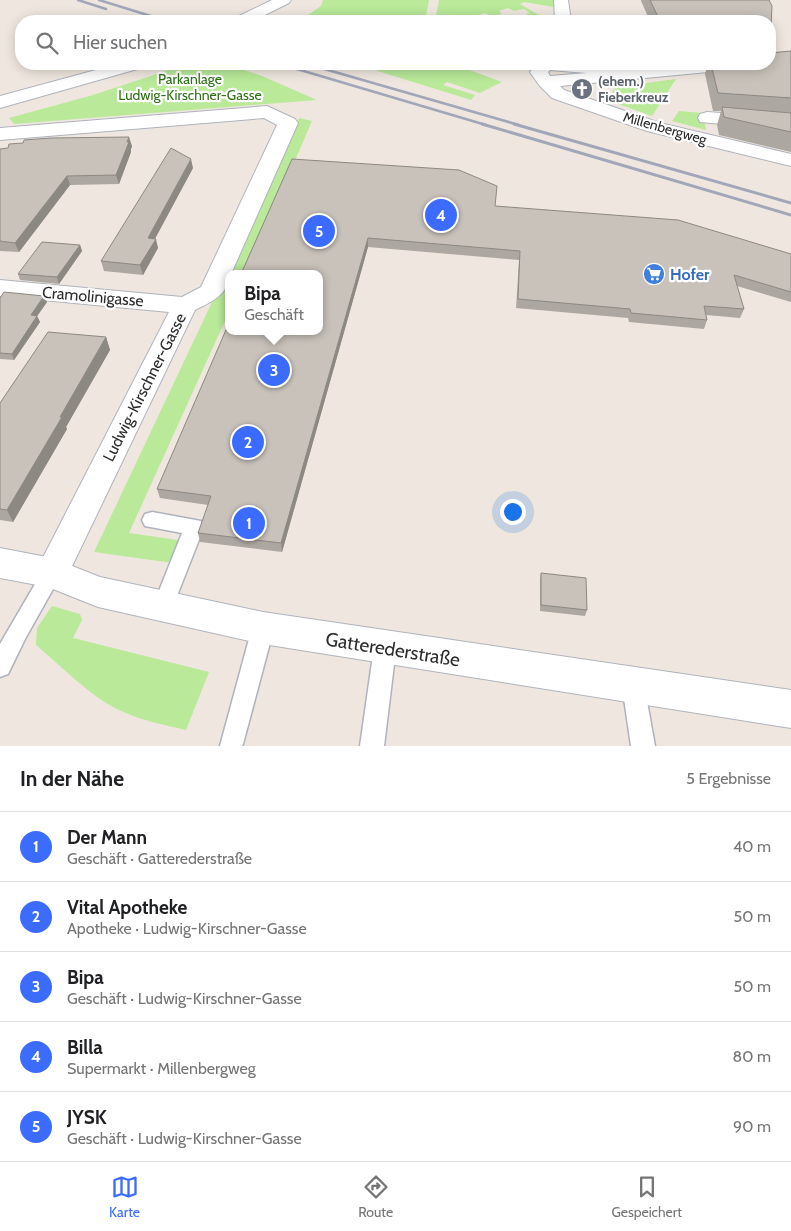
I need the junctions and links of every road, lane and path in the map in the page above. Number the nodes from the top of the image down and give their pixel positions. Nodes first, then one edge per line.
1 (284, 0) edge
2 (561, 0) edge
3 (253, 15) edge
4 (562, 15) edge
5 (116, 70) edge
6 (541, 70) edge
7 (613, 70) edge
8 (676, 70) edge
9 (634, 74) junction
10 (545, 81) junction
11 (0, 102) edge
12 (707, 118) dead end
13 (791, 124) edge
14 (0, 134) edge
15 (791, 160) edge
16 (0, 288) edge
17 (185, 305) junction
18 (152, 520) dead end
19 (0, 563) edge
20 (52, 573) junction
21 (163, 606) junction
22 (263, 628) junction
23 (385, 648) junction
24 (0, 667) edge
25 (633, 685) junction
26 (791, 709) edge
27 (231, 744) dead end
28 (372, 746) edge
29 (643, 746) edge

1 - 3 street
2 - 4 street
5 - 11 street
6 - 10 street
7 - 9 street
8 - 9 street
9 - 10 street
10 - 15 street, Millenbergweg
12 - 13 street
14 - 17 street, Ludwig-Kirschner-Gasse
16 - 17 street, Cramolinigasse
17 - 20 street, Ludwig-Kirschner-Gasse
18 - 21 lane
19 - 20 street, Gatterederstraße
20 - 21 street, Gatterederstraße
20 - 24 lane
21 - 22 street, Gatterederstraße
22 - 23 street, Gatterederstraße
22 - 27 lane
23 - 25 street, Gatterederstraße
23 - 28 lane
25 - 26 street, Gatterederstraße
25 - 29 lane

